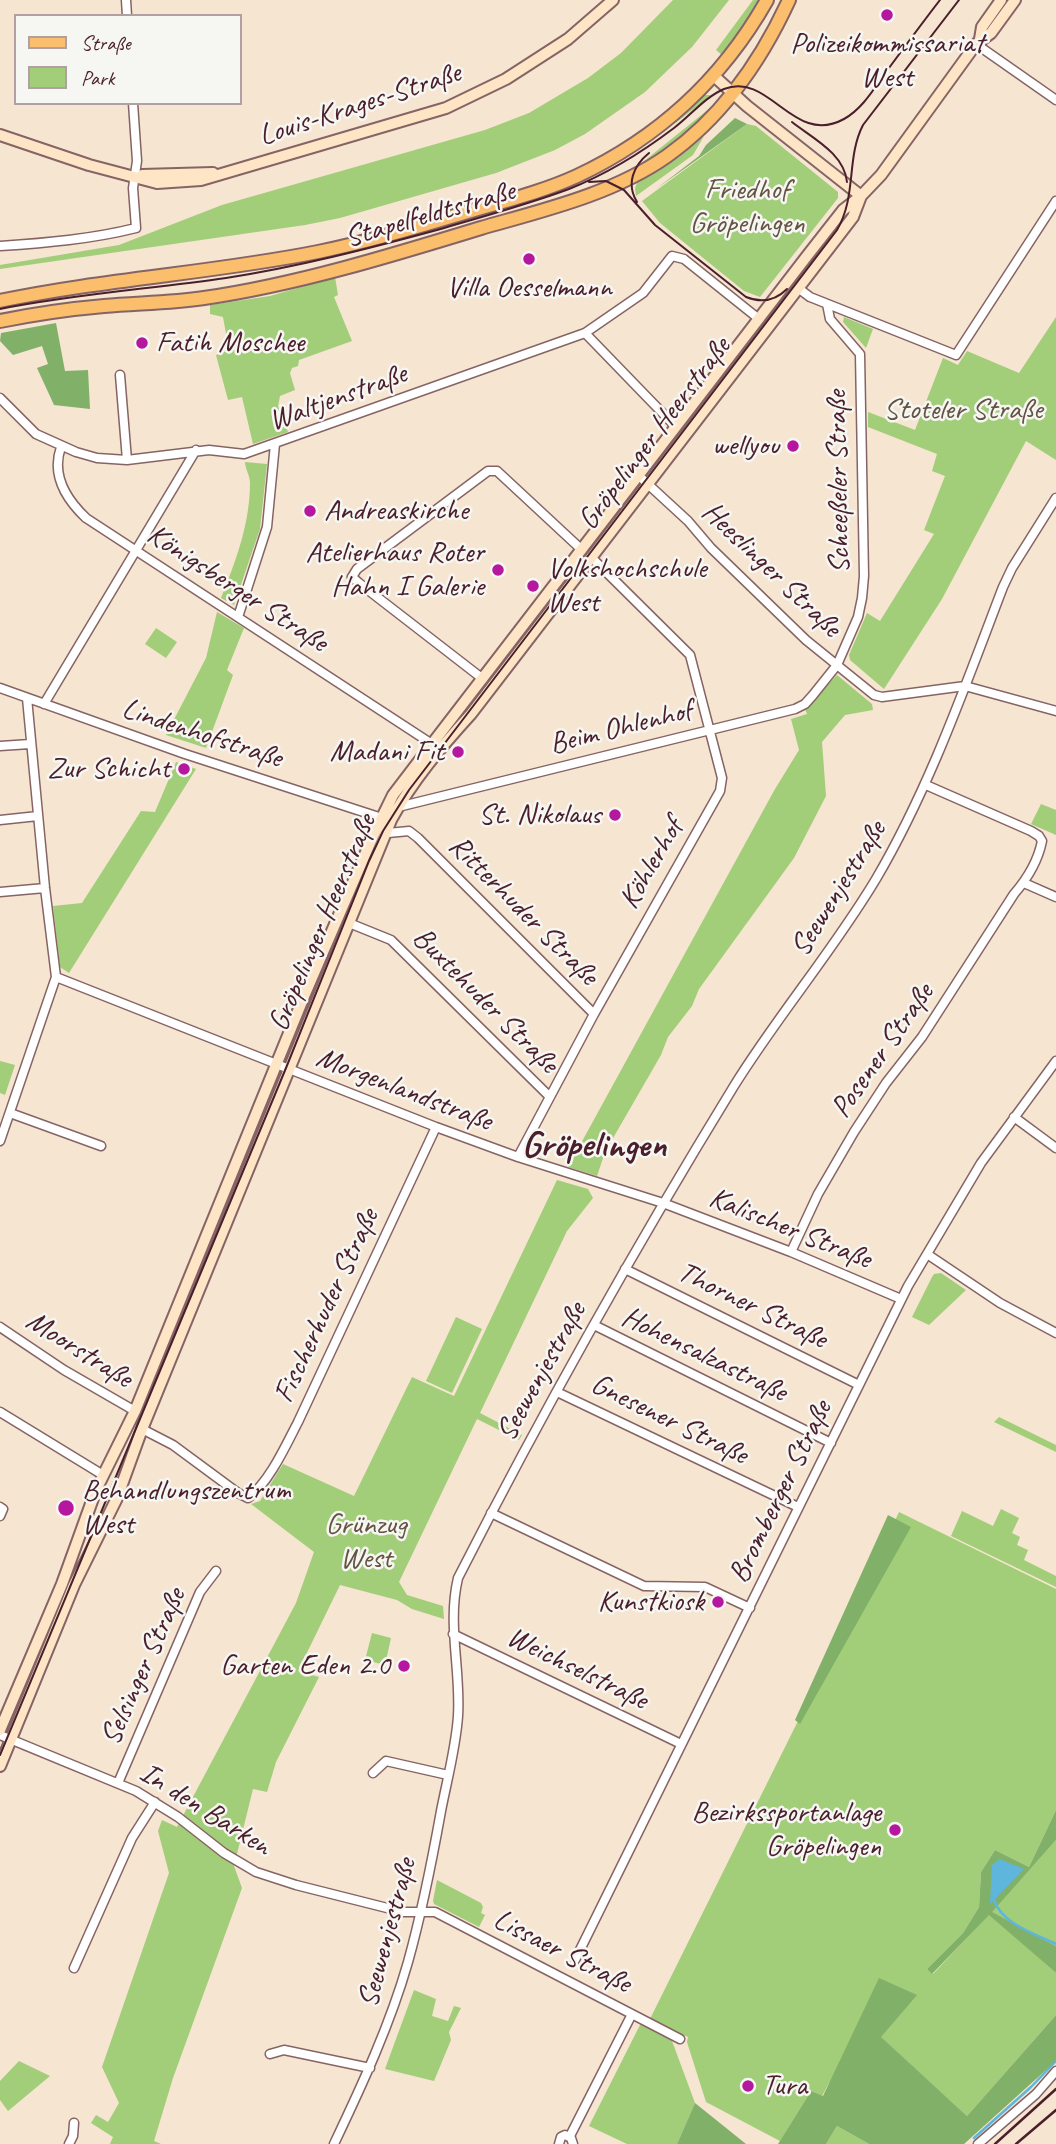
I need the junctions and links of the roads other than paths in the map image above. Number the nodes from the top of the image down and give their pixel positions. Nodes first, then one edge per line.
1 (613, 0) edge
2 (767, 0) edge
3 (789, 0) edge
4 (1001, 0) edge
5 (1015, 0) edge
6 (978, 42) junction
7 (714, 76) junction
8 (732, 93) junction
9 (1056, 100) edge
10 (133, 105) edge
11 (0, 135) edge
12 (135, 175) junction
13 (861, 196) junction
14 (1056, 201) edge
15 (0, 246) edge
16 (798, 288) junction
17 (0, 301) edge
18 (827, 304) junction
19 (759, 318) junction
20 (0, 321) edge
21 (585, 333) junction
22 (120, 375) dead end
23 (0, 398) edge
24 (676, 426) junction
25 (275, 444) junction
26 (61, 447) junction
27 (196, 450) junction
28 (127, 460) junction
29 (638, 475) junction
30 (649, 485) junction
31 (1056, 498) edge
32 (582, 550) junction
33 (136, 551) junction
34 (592, 557) junction
35 (238, 617) junction
36 (837, 665) junction
37 (483, 679) junction
38 (965, 686) junction
39 (0, 688) edge
40 (27, 698) junction
41 (44, 704) junction
42 (1055, 709) edge
43 (709, 730) junction
44 (30, 744) junction
45 (432, 744) junction
46 (0, 746) edge
47 (926, 785) junction
48 (398, 807) junction
49 (37, 816) junction
50 (386, 819) junction
51 (0, 820) edge
52 (388, 833) junction
53 (1024, 883) junction
54 (44, 888) junction
55 (0, 892) edge
56 (1056, 897) edge
57 (349, 923) junction
58 (56, 977) junction
59 (593, 1014) junction
60 (1056, 1061) edge
61 (284, 1067) junction
62 (550, 1097) junction
63 (10, 1113) junction
64 (1014, 1117) junction
65 (436, 1127) junction
66 (1, 1135) edge
67 (101, 1146) dead end
68 (1056, 1148) edge
69 (518, 1157) junction
70 (663, 1203) junction
71 (791, 1252) junction
72 (927, 1254) junction
73 (625, 1269) junction
74 (901, 1299) junction
75 (594, 1325) junction
76 (0, 1326) edge
77 (1056, 1333) edge
78 (859, 1385) junction
79 (557, 1392) junction
80 (135, 1411) junction
81 (0, 1412) edge
82 (142, 1429) junction
83 (831, 1443) junction
84 (103, 1475) junction
85 (248, 1498) joint
86 (798, 1507) junction
87 (491, 1513) junction
88 (216, 1571) dead end
89 (750, 1608) junction
90 (453, 1634) junction
91 (4, 1735) edge
92 (681, 1744) junction
93 (0, 1766) edge
94 (373, 1773) dead end
95 (448, 1775) junction
96 (118, 1783) junction
97 (155, 1802) junction
98 (420, 1912) junction
99 (575, 1960) dead end
100 (74, 1968) dead end
101 (632, 2014) junction
102 (680, 2039) dead end
103 (270, 2054) dead end
104 (370, 2068) junction
105 (1056, 2071) edge
106 (74, 2123) dead end
107 (571, 2140) edge
108 (69, 2144) edge
109 (334, 2144) edge
110 (559, 2144) edge
111 (978, 2144) edge

1 - 12 main road, Louis-Krages-Straße
2 - 7 main road, Stapelfeldtstraße
3 - 8 main road, Stapelfeldtstraße
4 - 6 main road, Gröpelinger Heerstraße
5 - 6 main road, Gröpelinger Heerstraße
6 - 9 street
6 - 13 main road, Gröpelinger Heerstraße
7 - 8 main road
7 - 17 main road, Stapelfeldtstraße
8 - 13 main road
8 - 20 main road, Stapelfeldtstraße
10 - 12 street
11 - 12 main road, Louis-Krages-Straße
12 - 15 street
13 - 16 main road, Gröpelinger Heerstraße
13 - 19 main road, Gröpelinger Heerstraße
14 - 18 street
16 - 18 street
16 - 30 main road, Gröpelinger Heerstraße
18 - 36 street, Scheeßeler Straße
19 - 21 street, Waltjenstraße
19 - 24 main road, Gröpelinger Heerstraße
21 - 24 street
21 - 25 street, Waltjenstraße
22 - 28 street
23 - 26 street, Waltjenstraße
24 - 29 main road, Gröpelinger Heerstraße
25 - 27 street, Waltjenstraße
25 - 35 street
26 - 28 street, Waltjenstraße
26 - 33 street, Königsberger Straße
27 - 28 street, Waltjenstraße
27 - 33 street
29 - 30 street, Heeslinger Straße
29 - 32 main road, Gröpelinger Heerstraße
30 - 34 main road, Gröpelinger Heerstraße
30 - 36 street, Heeslinger Straße
31 - 38 street, Seewenjestraße
32 - 37 main road, Gröpelinger Heerstraße
32 - 37 street
33 - 35 street, Königsberger Straße
33 - 41 street
34 - 43 street, Köhlerhof
34 - 48 main road, Gröpelinger Heerstraße
35 - 45 street, Königsberger Straße
36 - 38 street, Heeslinger Straße
36 - 43 street, Beim Ohlenhof
37 - 45 main road, Gröpelinger Heerstraße
38 - 42 street
38 - 47 street, Seewenjestraße
39 - 40 street, Lindenhofstraße
40 - 41 street, Lindenhofstraße
40 - 44 street
41 - 50 street, Lindenhofstraße
43 - 48 street, Beim Ohlenhof
43 - 59 street, Köhlerhof
44 - 46 street
44 - 49 street
45 - 50 main road, Gröpelinger Heerstraße
47 - 53 street, Posener Straße
47 - 70 street, Seewenjestraße
48 - 50 main road, Gröpelinger Heerstraße
49 - 51 street
49 - 54 street
50 - 52 main road, Gröpelinger Heerstraße
50 - 61 main road, Gröpelinger Heerstraße
52 - 57 main road, Gröpelinger Heerstraße
52 - 59 street, Ritterhuder Straße
53 - 56 street
53 - 71 street, Posener Straße
54 - 55 street
54 - 58 street
57 - 61 main road, Gröpelinger Heerstraße
57 - 62 street, Buxtehuder Straße
58 - 61 street, Morgenlandstraße
58 - 63 street
59 - 62 street, Ritterhuder Straße
60 - 64 street, Bromberger Straße
61 - 65 street, Morgenlandstraße
61 - 80 main road, Gröpelinger Heerstraße
61 - 82 main road, Gröpelinger Heerstraße
62 - 69 street, Ritterhuder Straße
63 - 66 street
63 - 67 street
64 - 68 street
64 - 72 street, Bromberger Straße
65 - 69 street, Morgenlandstraße
65 - 85 street, Fischerhuder Straße
69 - 70 street, Morgenlandstraße
70 - 71 street, Kalischer Straße
70 - 73 street, Seewenjestraße
71 - 74 street, Kalischer Straße
72 - 74 street, Bromberger Straße
72 - 77 street
73 - 75 street, Seewenjestraße
73 - 78 street, Thorner Straße
74 - 78 street, Bromberger Straße
75 - 79 street, Seewenjestraße
75 - 83 street, Hohensalzastraße
76 - 80 street, Moorstraße
78 - 83 street, Bromberger Straße
79 - 86 street, Gnesener Straße
79 - 87 street, Seewenjestraße
80 - 84 main road, Gröpelinger Heerstraße
81 - 84 street
82 - 85 street, Moorstraße
82 - 91 main road, Gröpelinger Heerstraße
83 - 86 street, Bromberger Straße
84 - 91 main road, Gröpelinger Heerstraße
86 - 89 street, Bromberger Straße
87 - 89 street
87 - 90 street, Seewenjestraße
88 - 96 street, Selsinger Straße
89 - 92 street, Bromberger Straße
90 - 92 street, Weichselstraße
90 - 95 street, Seewenjestraße
91 - 93 main road, Gröpelinger Heerstraße
91 - 96 street, In den Barken
92 - 99 street, Bromberger Straße
94 - 95 street
95 - 98 street, Seewenjestraße
96 - 97 street, In den Barken
97 - 98 street, In den Barken
97 - 100 street
98 - 101 street, Lissaer Straße
98 - 104 street, Seewenjestraße
101 - 102 street, Lissaer Straße
101 - 107 street
103 - 104 street
104 - 109 street, Seewenjestraße
105 - 111 street
106 - 108 street
107 - 110 street

